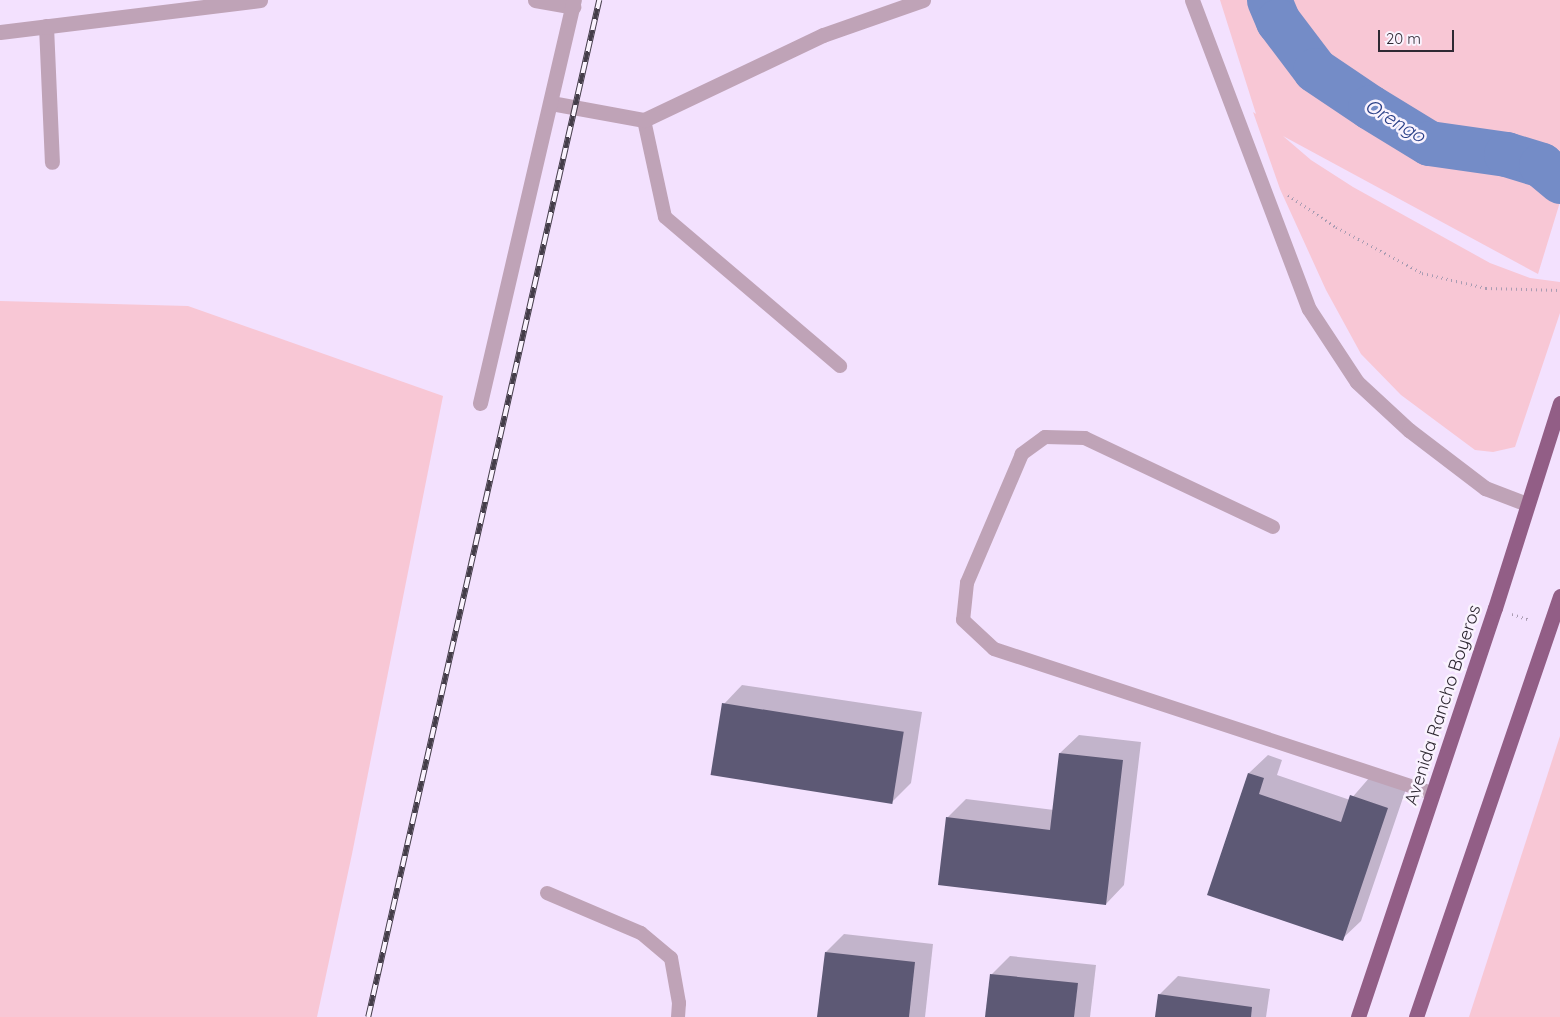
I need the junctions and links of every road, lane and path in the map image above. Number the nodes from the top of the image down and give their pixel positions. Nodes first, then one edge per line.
1 (260, 0) edge
2 (534, 0) edge
3 (923, 0) edge
4 (1192, 0) edge
5 (573, 4) edge
6 (46, 26) junction
7 (0, 32) edge
8 (551, 103) junction
9 (644, 120) junction
10 (52, 162) dead end
11 (1258, 175) junction
12 (1560, 290) edge
13 (840, 366) dead end
14 (480, 403) dead end
15 (1560, 403) edge
16 (1527, 504) junction
17 (1274, 527) dead end
18 (1560, 596) edge
19 (1495, 608) junction
20 (1550, 627) junction
21 (1433, 792) junction
22 (547, 893) dead end
23 (678, 1017) edge
24 (1358, 1017) edge
25 (1416, 1017) edge

1 - 6 street
2 - 5 street
3 - 9 street
4 - 11 street
5 - 8 street
6 - 7 street
6 - 10 street
8 - 9 street
8 - 14 street
9 - 13 lane
11 - 12 path
11 - 16 street
15 - 16 highway, Avenida Rancho Boyeros
16 - 19 highway, Avenida Rancho Boyeros
17 - 21 lane
18 - 20 highway
19 - 20 path
19 - 21 highway, Avenida Rancho Boyeros
20 - 25 highway
21 - 24 highway, Avenida Rancho Boyeros
22 - 23 lane

